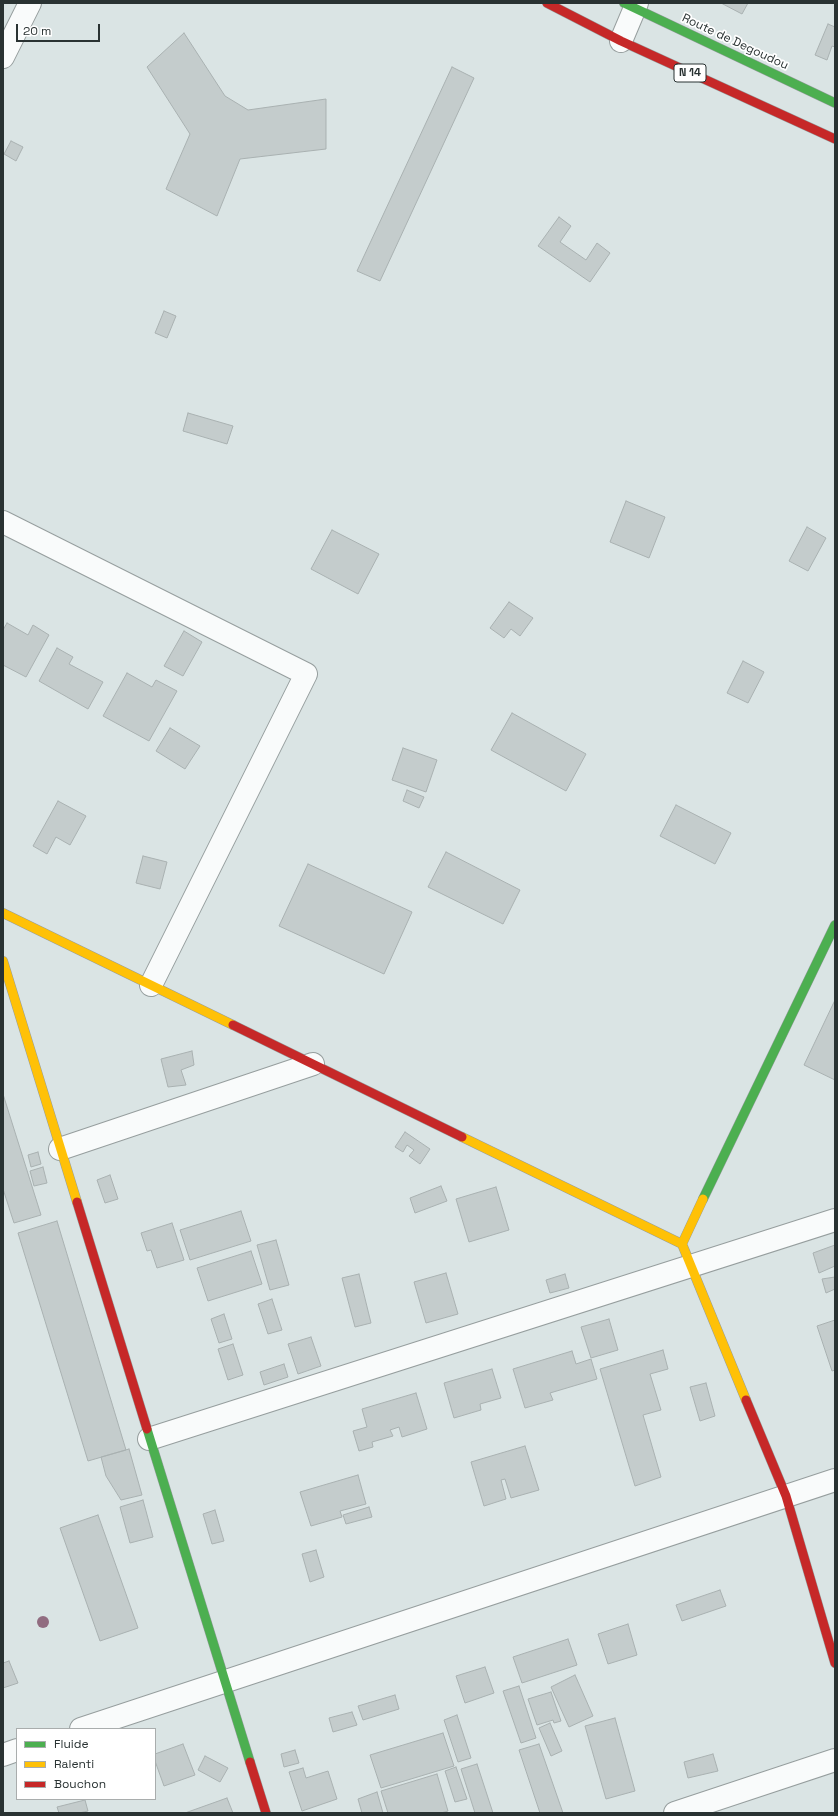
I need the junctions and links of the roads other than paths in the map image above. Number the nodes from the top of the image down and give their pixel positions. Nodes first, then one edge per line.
1 (30, 3) edge
2 (547, 3) edge
3 (632, 5) edge
4 (621, 41) junction
5 (3, 57) edge
6 (835, 103) edge
7 (835, 139) edge
8 (3, 522) edge
9 (3, 913) edge
10 (835, 925) edge
11 (3, 961) edge
12 (150, 985) junction
13 (9, 1002) edge
14 (313, 1064) junction
15 (60, 1149) junction
16 (835, 1220) edge
17 (682, 1244) junction
18 (691, 1266) junction
19 (149, 1439) junction
20 (835, 1480) edge
21 (786, 1496) junction
22 (835, 1663) edge
23 (224, 1682) junction
24 (84, 1728) edge
25 (16, 1750) edge
26 (3, 1755) edge
27 (835, 1760) edge
28 (266, 1813) edge
29 (675, 1813) edge

1 - 5 street
2 - 4 street, N 14
3 - 4 street
3 - 6 street, Route de Degoudou
4 - 7 street, N 14
8 - 12 street
9 - 12 street
10 - 17 street
11 - 13 street
12 - 14 street
13 - 15 street
14 - 15 street
14 - 17 street
15 - 19 street
16 - 18 street
17 - 18 street
18 - 19 street
18 - 21 street
19 - 23 street
20 - 21 street
21 - 22 street
21 - 23 street
23 - 24 street
23 - 28 street
25 - 26 street
27 - 29 street

